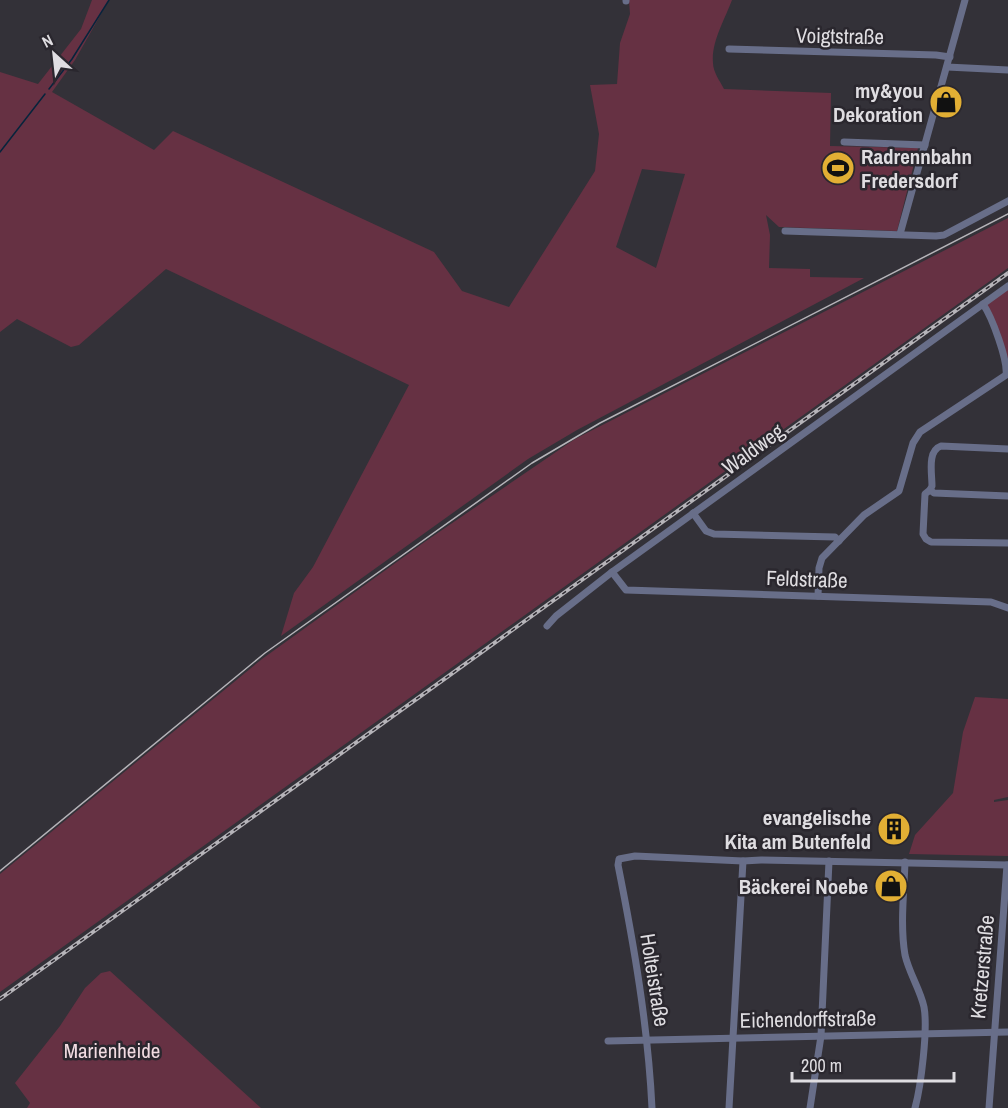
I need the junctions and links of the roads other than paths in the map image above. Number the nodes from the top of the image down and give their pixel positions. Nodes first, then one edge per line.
1 (965, 0) edge
2 (729, 49) dead end
3 (950, 57) junction
4 (947, 67) junction
5 (1008, 70) edge
6 (844, 142) dead end
7 (925, 145) junction
8 (1008, 201) edge
9 (785, 231) dead end
10 (900, 234) junction
11 (1008, 286) edge
12 (983, 304) junction
13 (1008, 449) edge
14 (927, 492) junction
15 (1008, 496) edge
16 (693, 513) junction
17 (839, 541) junction
18 (1008, 543) edge
19 (612, 572) junction
20 (818, 596) junction
21 (1008, 608) edge
22 (547, 626) dead end
23 (743, 861) junction
24 (829, 861) junction
25 (905, 862) junction
26 (1008, 865) edge
27 (994, 1032) junction
28 (1008, 1032) edge
29 (924, 1033) junction
30 (821, 1035) junction
31 (733, 1038) junction
32 (608, 1041) dead end
33 (648, 1041) junction
34 (652, 1108) edge
35 (729, 1108) edge
36 (810, 1108) edge
37 (915, 1108) edge
38 (989, 1108) edge

1 - 3 street
2 - 3 street, Voigtstraße
3 - 4 street
4 - 5 street
4 - 7 street
6 - 7 street
7 - 10 street
8 - 10 street
9 - 10 street
11 - 12 street, Waldweg
12 - 16 street, Waldweg
12 - 17 street
13 - 14 street
14 - 15 street
14 - 18 street
16 - 17 street
16 - 19 street, Waldweg
17 - 20 street
19 - 20 street, Feldstraße
19 - 22 street, Waldweg
20 - 21 street, Feldstraße
23 - 24 street
23 - 31 street
23 - 33 street, Holteistraße
24 - 25 street
24 - 30 street
25 - 26 street
25 - 29 street
26 - 27 street, Kretzerstraße
27 - 28 street, Eichendorffstraße
27 - 29 street, Eichendorffstraße
27 - 38 street, Kretzerstraße
29 - 30 street, Eichendorffstraße
29 - 37 street
30 - 31 street, Eichendorffstraße
30 - 36 street
31 - 33 street, Eichendorffstraße
31 - 35 street
32 - 33 street, Eichendorffstraße
33 - 34 street, Holteistraße

